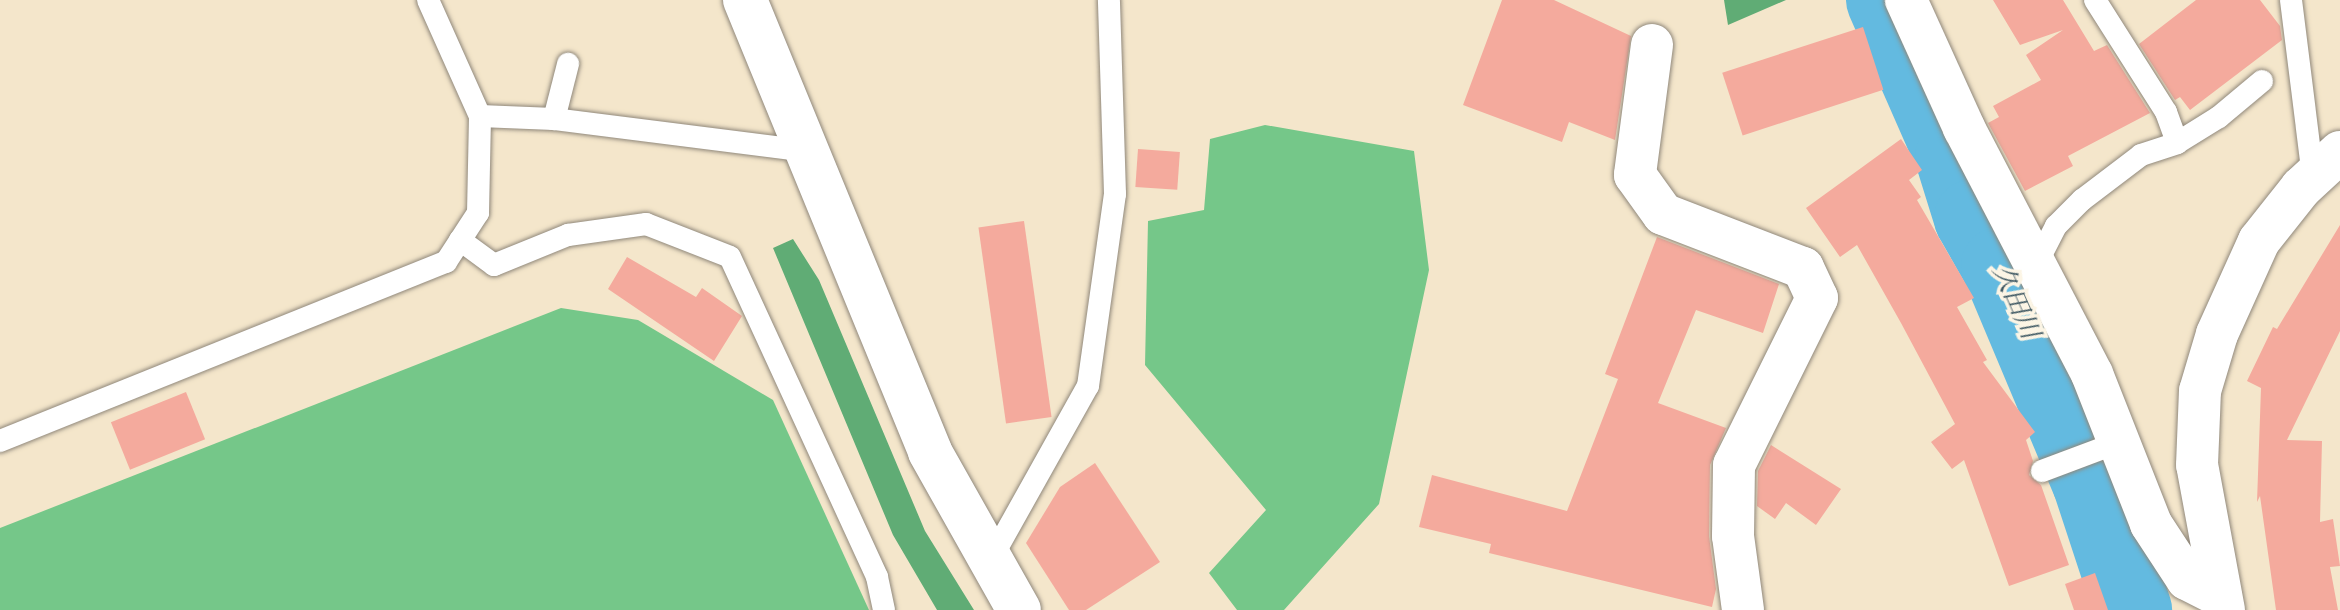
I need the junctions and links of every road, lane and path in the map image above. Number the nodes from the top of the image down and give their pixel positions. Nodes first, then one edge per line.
1 (428, 0) edge
2 (745, 0) edge
3 (1109, 0) edge
4 (1906, 0) edge
5 (2095, 0) edge
6 (2291, 0) edge
7 (1652, 45) dead end
8 (568, 64) dead end
9 (2262, 81) dead end
10 (480, 116) junction
11 (554, 119) junction
12 (2177, 143) junction
13 (807, 151) junction
14 (2327, 164) edge
15 (460, 240) junction
16 (2035, 267) junction
17 (0, 441) edge
18 (2110, 446) junction
19 (2051, 468) dead end
20 (989, 562) junction
21 (2223, 603) edge
22 (884, 610) edge
23 (1019, 610) edge
24 (1743, 610) edge

1 - 10 lane
2 - 13 street
3 - 20 lane
4 - 16 street
5 - 12 lane
6 - 14 lane
7 - 24 street
8 - 11 lane
9 - 12 lane
10 - 11 lane
10 - 15 lane
11 - 13 lane
12 - 16 lane
13 - 20 street
14 - 21 street
15 - 17 lane
15 - 22 lane
16 - 18 street
18 - 19 lane
18 - 21 street
20 - 23 street

